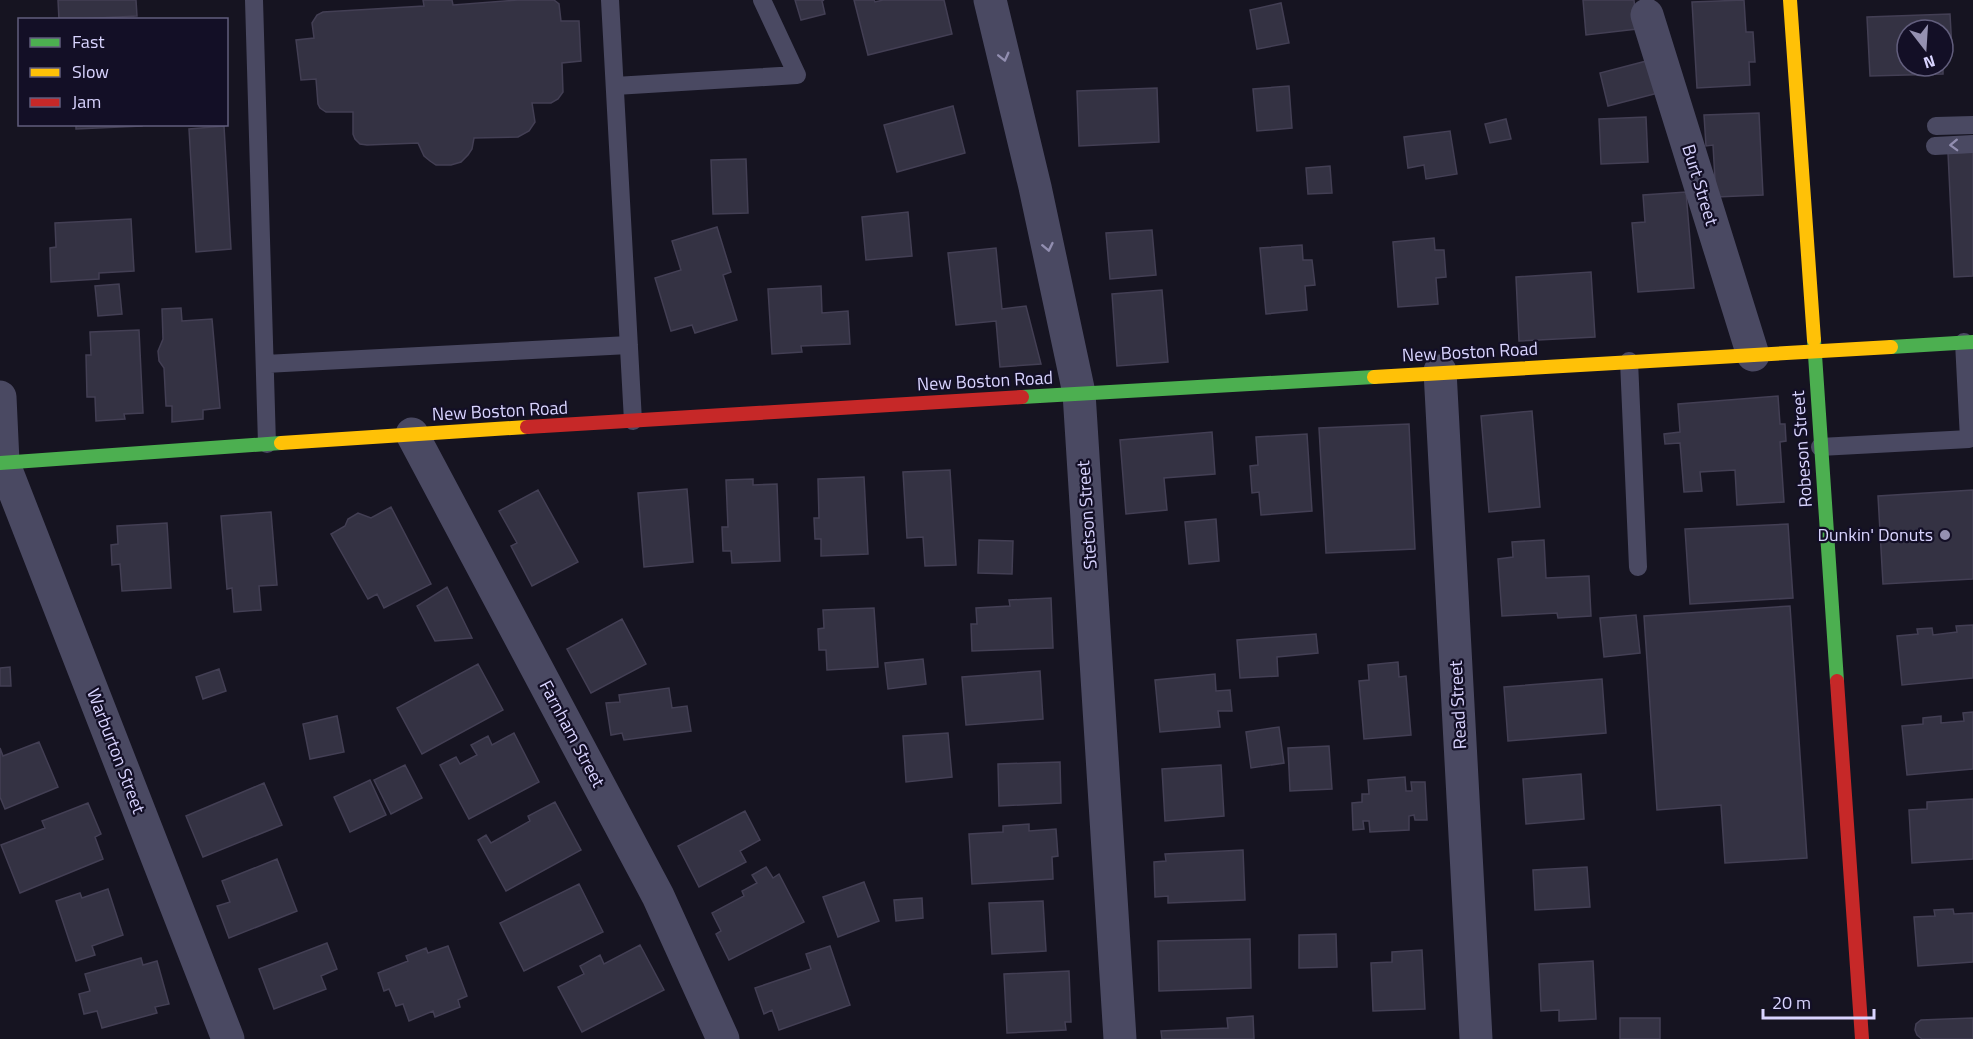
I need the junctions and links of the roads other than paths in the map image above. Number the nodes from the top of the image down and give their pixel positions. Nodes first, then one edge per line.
1 (254, 0) edge
2 (610, 0) edge
3 (762, 0) edge
4 (990, 0) edge
5 (1790, 0) edge
6 (1647, 15) dead end
7 (615, 86) junction
8 (1973, 125) edge
9 (1936, 126) dead end
10 (1973, 144) edge
11 (1935, 146) dead end
12 (1968, 342) edge
13 (629, 345) junction
14 (1813, 352) junction
15 (1753, 355) junction
16 (1629, 361) junction
17 (265, 364) junction
18 (1440, 372) junction
19 (1079, 393) junction
20 (0, 397) edge
21 (633, 421) junction
22 (412, 434) junction
23 (267, 444) junction
24 (1820, 447) junction
25 (2, 463) edge
26 (1638, 567) dead end
27 (228, 1039) edge
28 (723, 1039) edge
29 (1120, 1039) edge
30 (1476, 1039) edge
31 (1862, 1039) edge

1 - 17 lane
2 - 7 lane
3 - 7 lane
4 -> 19 street, Stetson Street
5 - 14 street, Robeson Street
6 - 15 street, Burt Street
7 - 13 lane
8 - 9 lane
10 -> 11 lane
12 - 14 street, New Boston Road
12 - 24 lane
13 - 17 lane
13 - 21 lane
14 - 15 street, New Boston Road
14 - 24 street, Robeson Street
15 - 16 street, New Boston Road
16 - 18 street, New Boston Road
16 - 26 lane
17 - 23 lane
18 - 19 street, New Boston Road
18 - 30 street, Read Street
19 - 21 street, New Boston Road
19 - 29 street, Stetson Street
20 - 25 street, Warburton Street
21 - 22 street, New Boston Road
22 - 23 street, New Boston Road
22 - 28 street, Farnham Street
23 - 25 street, New Boston Road
24 - 31 street, Robeson Street
25 - 27 street, Warburton Street

